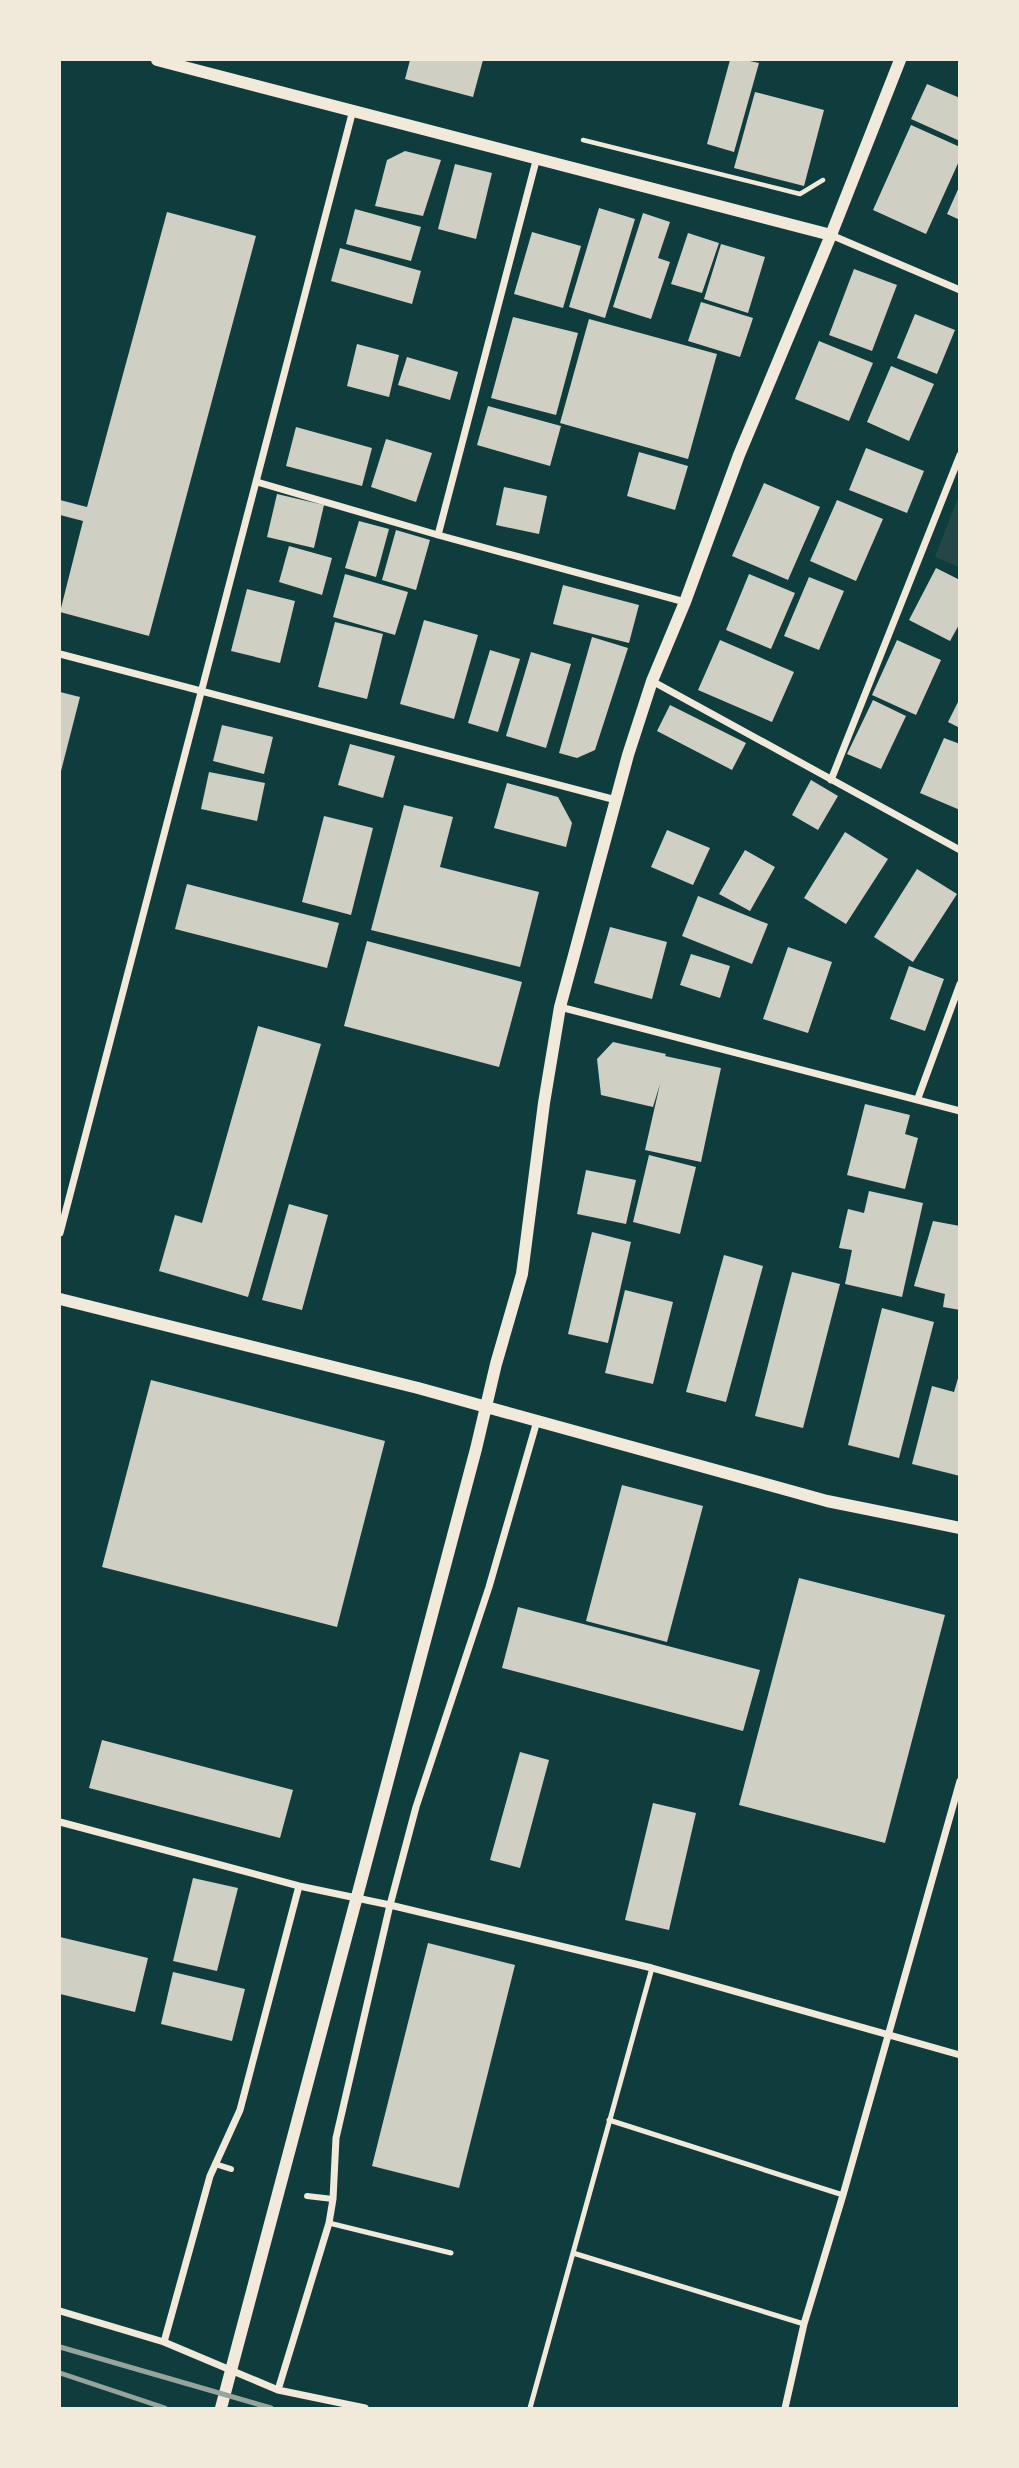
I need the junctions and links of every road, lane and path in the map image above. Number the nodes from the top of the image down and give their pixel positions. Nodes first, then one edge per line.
1 (157, 60) edge
2 (900, 60) edge
3 (354, 110) junction
4 (583, 140) dead end
5 (537, 157) junction
6 (825, 179) dead end
7 (831, 235) junction
8 (960, 290) edge
9 (960, 455) edge
10 (257, 482) junction
11 (438, 535) junction
12 (685, 602) junction
13 (60, 654) edge
14 (652, 681) junction
15 (202, 692) junction
16 (831, 780) junction
17 (616, 800) junction
18 (960, 850) edge
19 (960, 984) edge
20 (560, 1007) junction
21 (918, 1098) junction
22 (960, 1111) edge
23 (60, 1233) edge
24 (60, 1299) edge
25 (486, 1407) junction
26 (538, 1420) junction
27 (960, 1528) edge
28 (959, 1783) edge
29 (60, 1822) edge
30 (299, 1885) junction
31 (390, 1905) junction
32 (652, 1968) junction
33 (887, 2036) junction
34 (960, 2055) edge
35 (609, 2120) junction
36 (215, 2164) junction
37 (231, 2169) dead end
38 (843, 2194) junction
39 (307, 2196) dead end
40 (333, 2199) junction
41 (329, 2223) junction
42 (451, 2253) dead end
43 (573, 2253) junction
44 (60, 2311) edge
45 (804, 2323) junction
46 (164, 2342) junction
47 (278, 2390) junction
48 (221, 2409) edge
49 (365, 2409) edge
50 (530, 2409) edge
51 (785, 2409) edge

1 - 3 street
2 - 7 street
3 - 5 street
3 - 10 street
4 - 6 path
5 - 7 street
5 - 11 street
7 - 8 street
7 - 12 street
9 - 16 street
10 - 11 street
10 - 15 street
11 - 12 street
12 - 14 street
13 - 15 street
14 - 16 street
14 - 17 street
15 - 17 street
15 - 23 street
16 - 18 street
17 - 20 street
19 - 21 street
20 - 21 street
20 - 25 street
21 - 22 street
24 - 25 street
25 - 26 street
25 - 48 street
26 - 27 street
26 - 31 street
28 - 33 street
29 - 30 street
30 - 31 street
30 - 36 street
31 - 32 street
31 - 40 street
32 - 33 street
32 - 35 lane
33 - 34 street
33 - 38 street
35 - 38 lane
35 - 43 lane
36 - 37 street
36 - 46 street
38 - 45 street
39 - 40 street
40 - 41 street
41 - 42 lane
41 - 47 street
43 - 45 lane
43 - 50 lane
44 - 46 street
45 - 51 street
46 - 47 street
47 - 49 street

